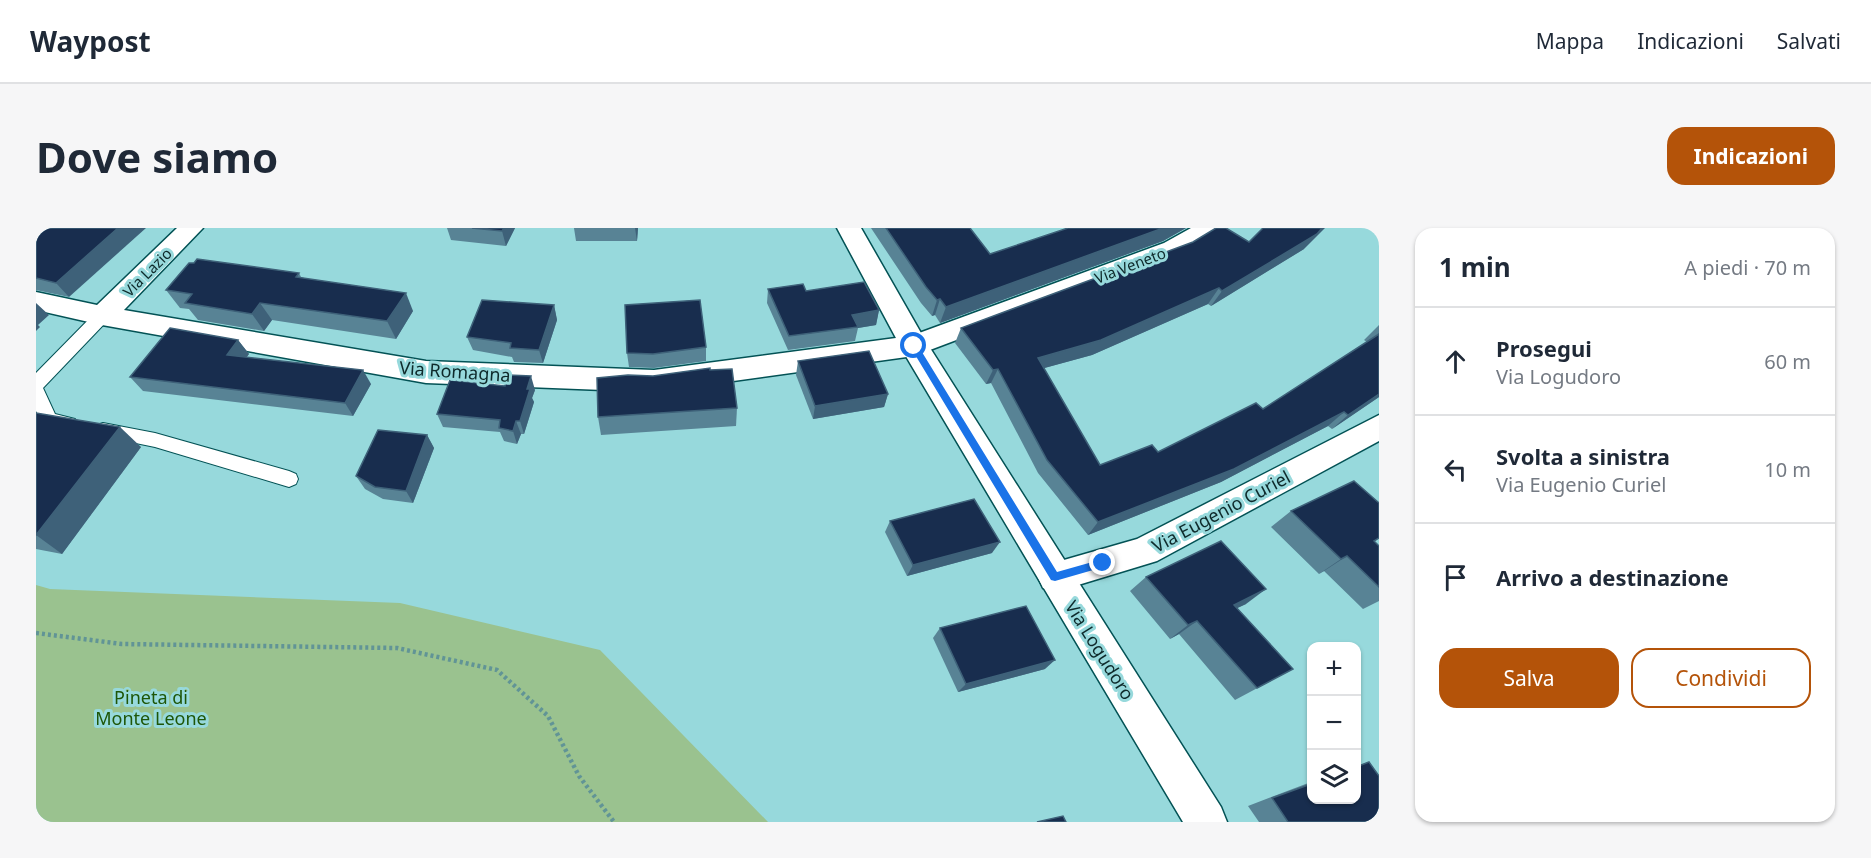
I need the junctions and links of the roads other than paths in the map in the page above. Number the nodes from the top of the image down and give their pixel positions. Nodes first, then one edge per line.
1 (191, 228) edge
2 (849, 228) edge
3 (1209, 228) edge
4 (36, 301) edge
5 (102, 316) junction
6 (914, 346) junction
7 (36, 384) edge
8 (36, 391) edge
9 (1379, 427) edge
10 (289, 480) dead end
11 (1055, 577) junction
12 (1206, 822) edge

1 - 5 street, Via Lazio
2 - 6 street, Via Logudoro
3 - 6 street, Via Veneto
4 - 5 street, Via Romagna
5 - 6 street, Via Romagna
5 - 7 lane
6 - 11 street, Via Logudoro
8 - 10 lane
9 - 11 street, Via Eugenio Curiel
11 - 12 street, Via Logudoro

